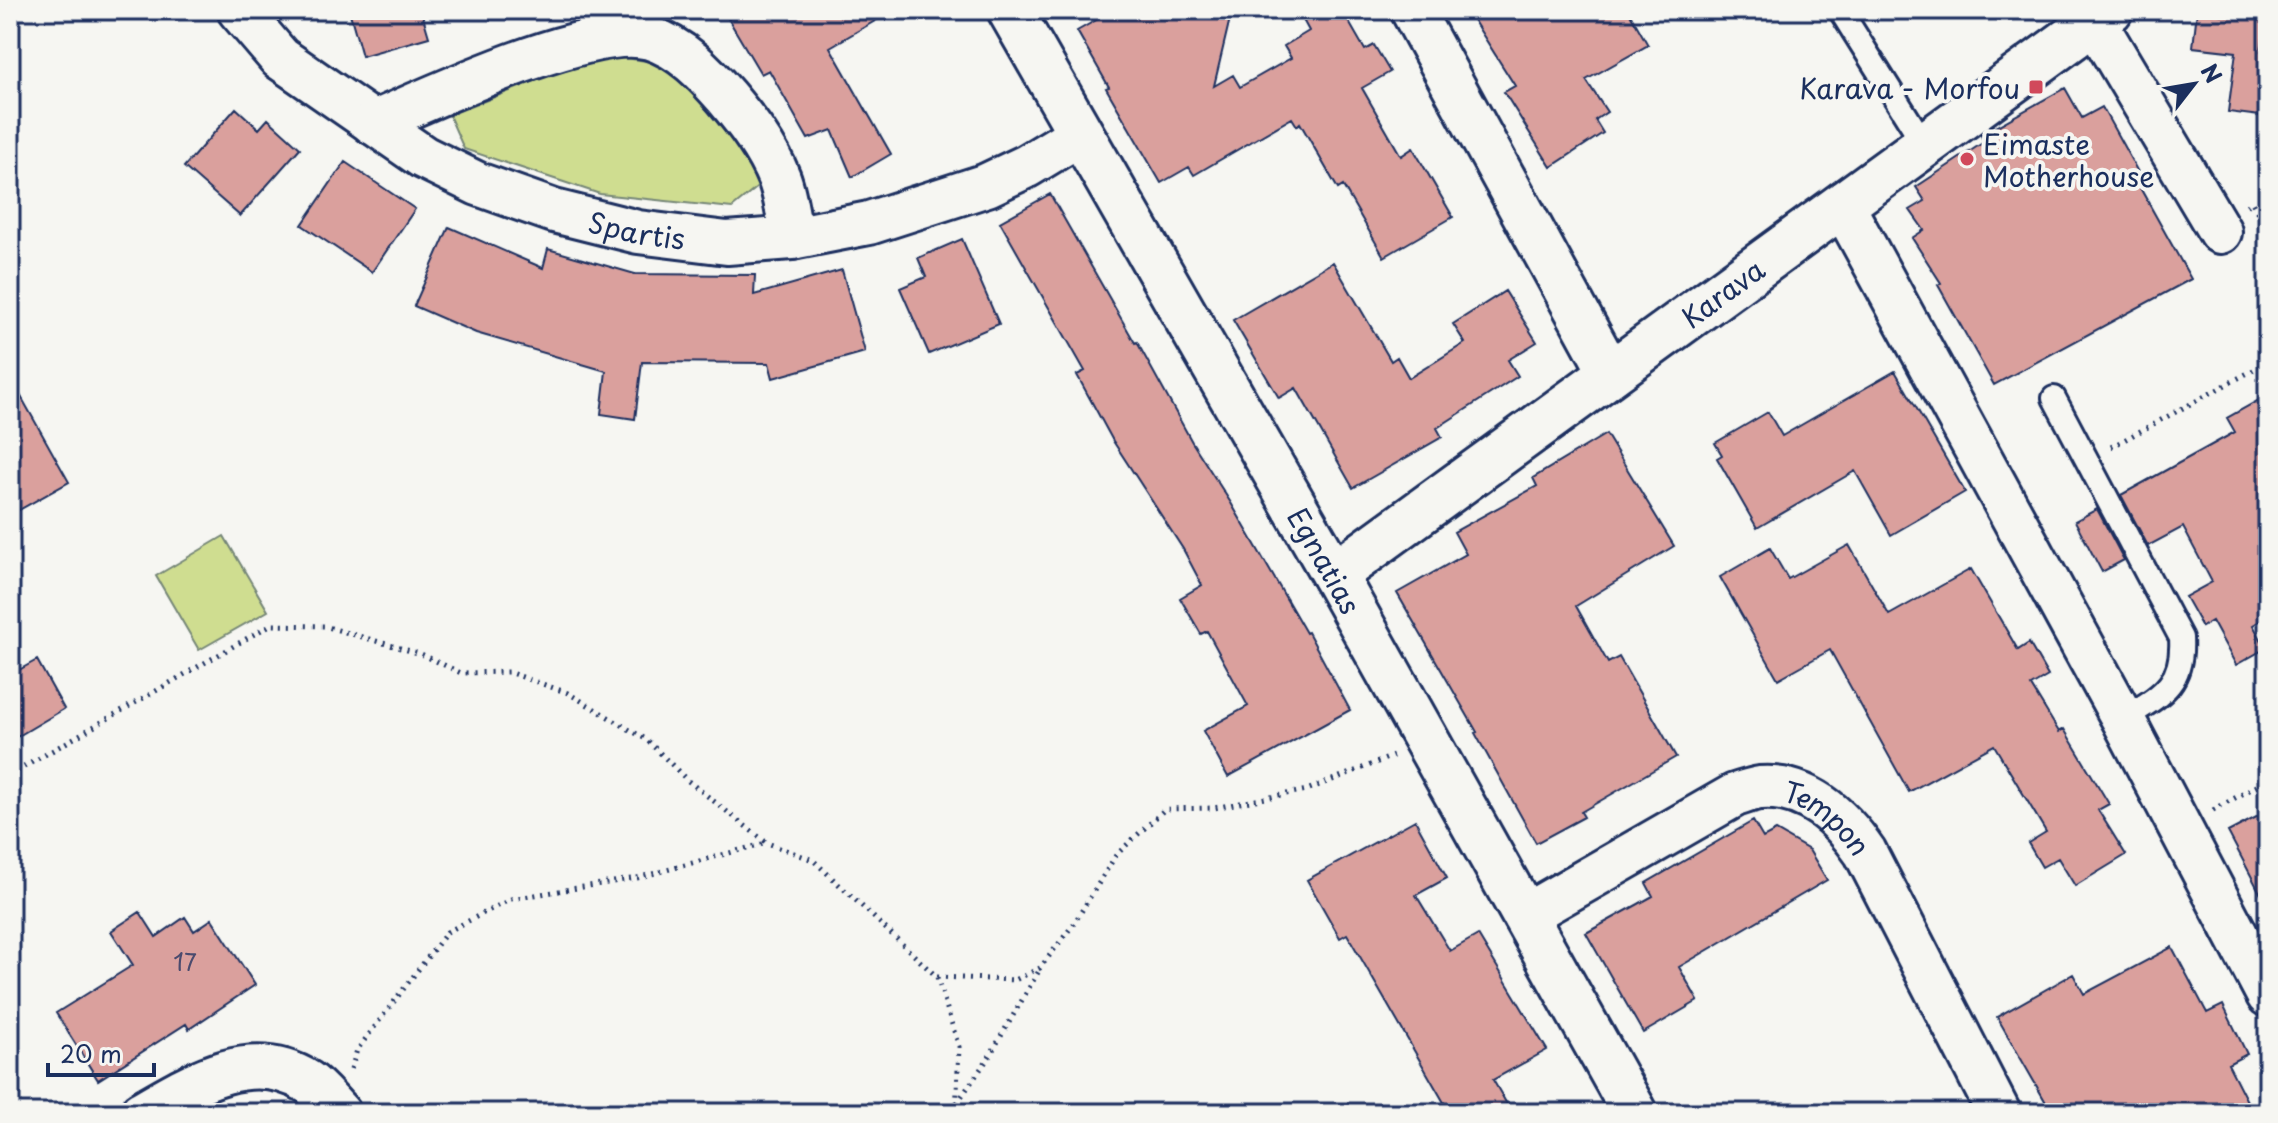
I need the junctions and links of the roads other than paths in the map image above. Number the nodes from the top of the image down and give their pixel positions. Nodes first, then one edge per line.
1 (239, 10) edge
2 (1010, 10) edge
3 (1412, 10) edge
4 (1840, 10) edge
5 (2102, 16) edge
6 (373, 123) junction
7 (1080, 134) junction
8 (1924, 144) junction
9 (1843, 206) junction
10 (2220, 232) dead end
11 (792, 238) junction
12 (1611, 374) junction
13 (2054, 398) dead end
14 (1334, 575) junction
15 (2123, 719) junction
16 (1524, 916) junction
17 (2268, 995) edge
18 (141, 1113) edge
19 (339, 1113) edge
20 (1635, 1113) edge
21 (1999, 1113) edge

1 - 6 street, Spartis
2 - 7 street, Egnatias
3 - 12 street
4 - 8 lane
5 - 8 street, Karava
5 - 10 street
6 - 11 street, Spartis
6 - 11 street
7 - 11 street, Spartis
7 - 14 street, Egnatias
8 - 9 street, Karava
9 - 12 street, Karava
9 - 15 street
12 - 14 street, Karava
13 - 15 lane
14 - 16 street, Egnatias
15 - 17 street
16 - 20 street, Egnatias
16 - 21 street, Tempon
18 - 19 street

